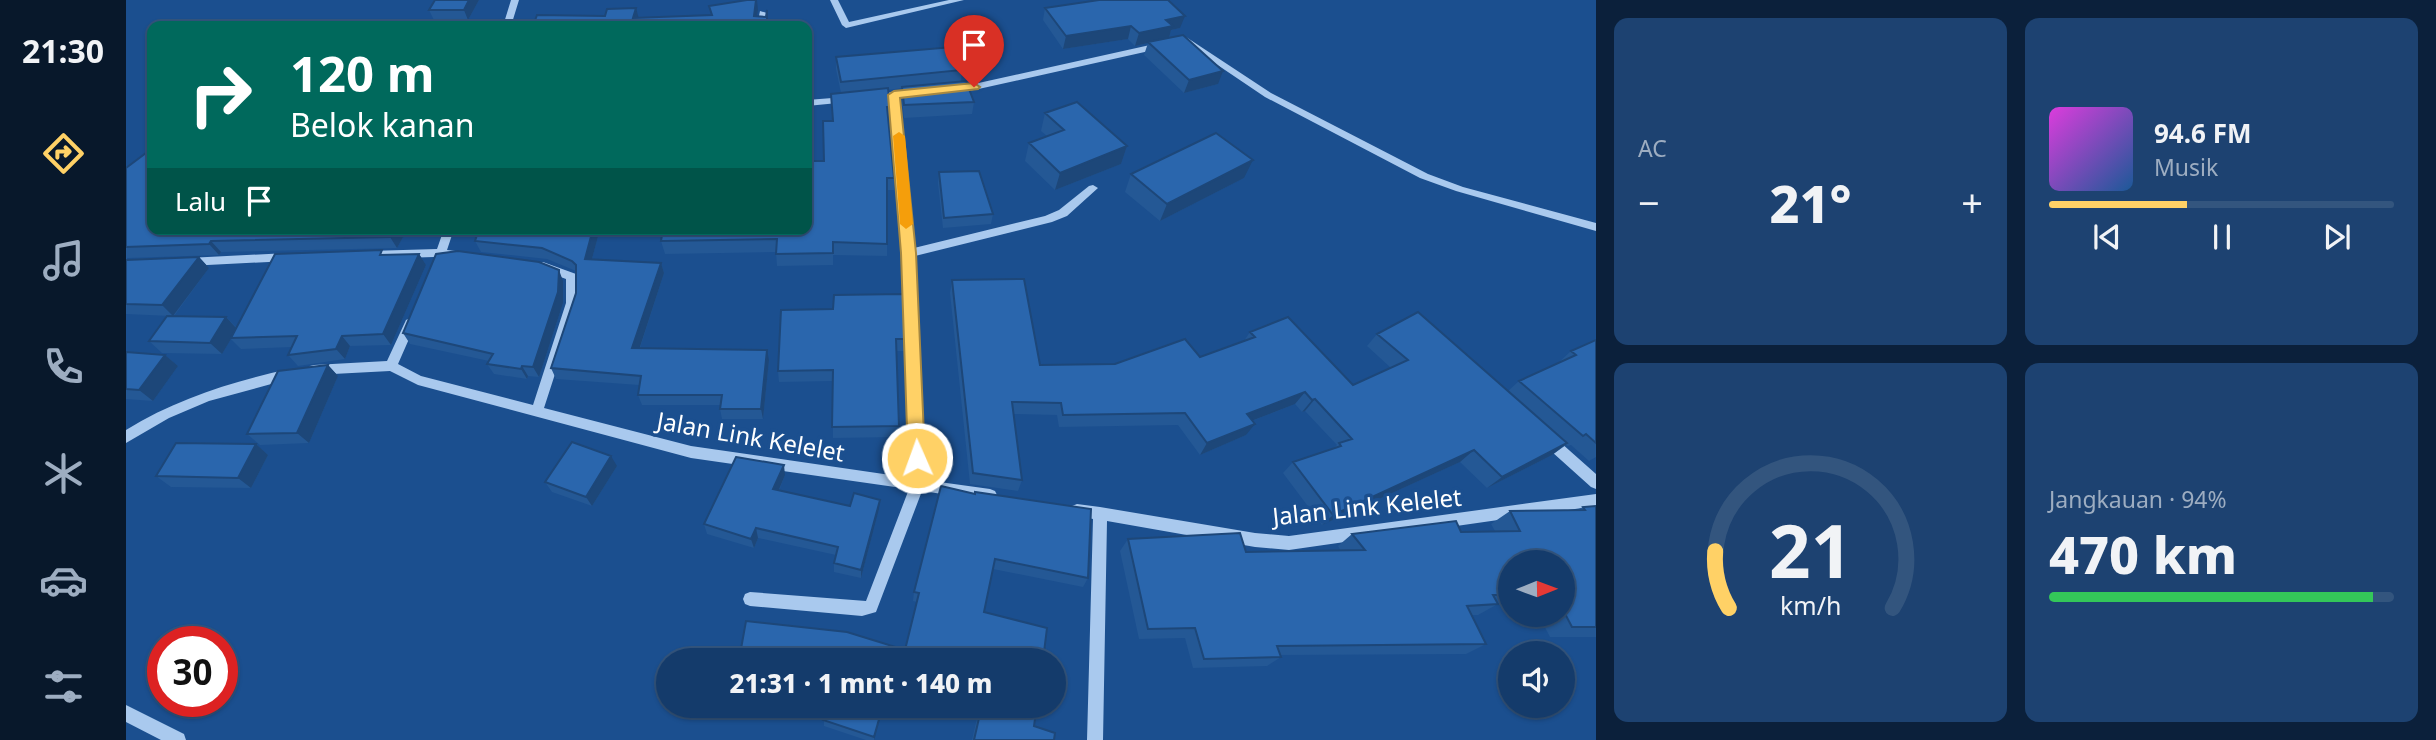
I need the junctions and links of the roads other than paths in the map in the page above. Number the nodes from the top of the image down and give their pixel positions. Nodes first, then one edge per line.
1 (515, 0) edge
2 (834, 0) edge
3 (960, 0) edge
4 (763, 13) dead end
5 (509, 21) edge
6 (762, 21) edge
7 (947, 90) edge
8 (934, 91) edge
9 (894, 95) junction
10 (812, 103) edge
11 (1093, 188) dead end
12 (1596, 227) edge
13 (447, 235) edge
14 (441, 253) junction
15 (909, 253) junction
16 (360, 255) edge
17 (306, 257) edge
18 (478, 257) edge
19 (172, 262) edge
20 (524, 263) edge
21 (436, 265) edge
22 (413, 316) edge
23 (391, 366) junction
24 (537, 411) junction
25 (1534, 428) edge
26 (126, 437) edge
27 (1596, 483) edge
28 (918, 484) junction
29 (1001, 497) edge
30 (1596, 500) edge
31 (1065, 508) edge
32 (1100, 513) junction
33 (750, 599) dead end
34 (126, 713) edge
35 (178, 740) edge
36 (1095, 740) edge

1 - 5 street
2 - 3 street
4 - 6 street
7 - 12 street
8 - 9 street
9 - 10 street
9 - 15 street
11 - 15 street
13 - 14 street
14 - 16 street
14 - 18 street
14 - 21 street
15 - 28 street
17 - 19 street
20 - 24 street
22 - 23 street
23 - 24 street, Jalan Link Kelelet
23 - 26 street, Jalan Link Kelelet
24 - 28 street, Jalan Link Kelelet
25 - 27 street
28 - 29 street, Jalan Link Kelelet
28 - 33 street
30 - 32 street, Jalan Link Kelelet
31 - 32 street, Jalan Link Kelelet
32 - 36 street
34 - 35 street

